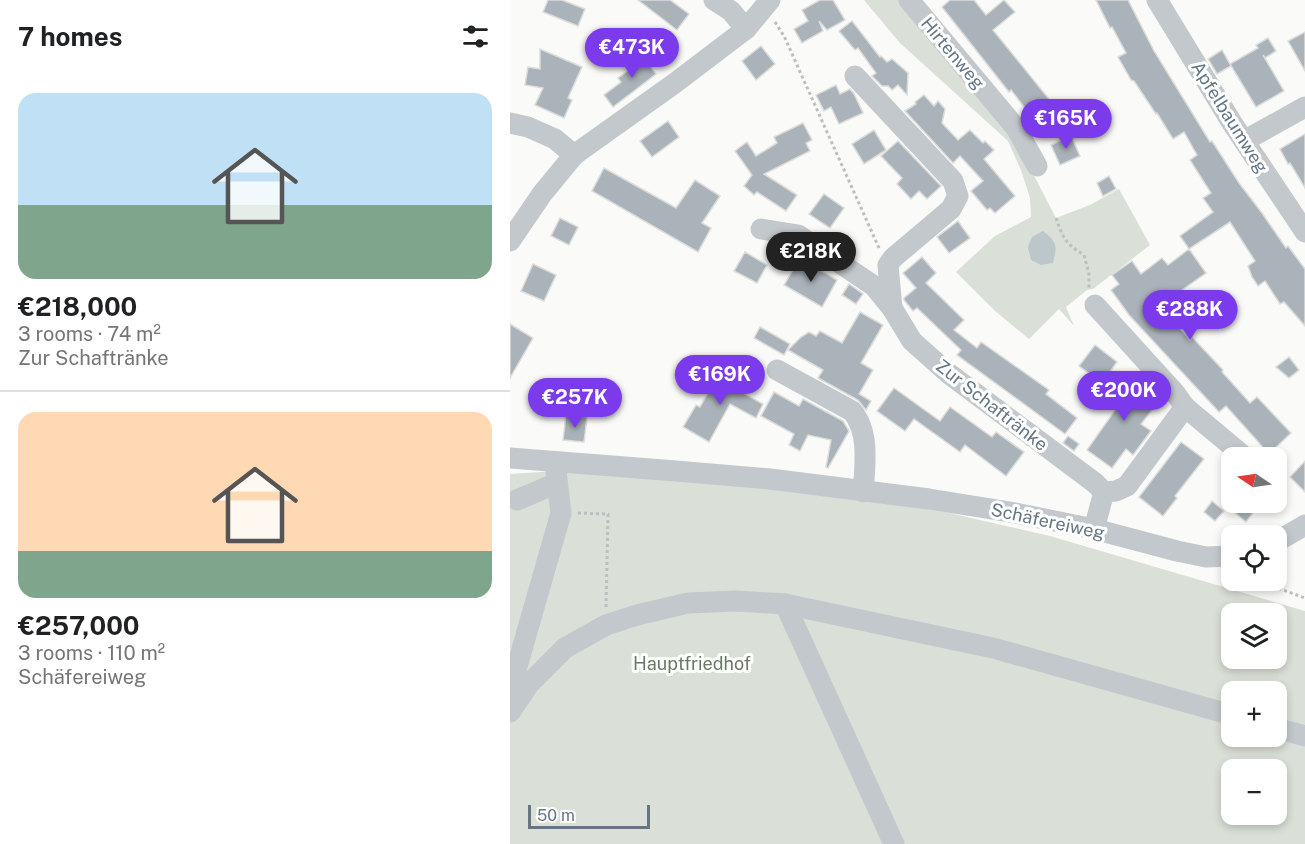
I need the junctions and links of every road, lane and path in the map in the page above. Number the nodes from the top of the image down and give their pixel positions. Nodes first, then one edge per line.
1 (714, 0) edge
2 (909, 0) edge
3 (1157, 0) edge
4 (767, 3) edge
5 (746, 29) junction
6 (855, 76) dead end
7 (1305, 107) edge
8 (510, 123) edge
9 (1244, 141) junction
10 (574, 154) junction
11 (1037, 166) dead end
12 (1056, 218) dead end
13 (761, 229) dead end
14 (1305, 232) edge
15 (510, 241) edge
16 (888, 264) junction
17 (1095, 305) joint
18 (892, 308) junction
19 (777, 370) dead end
20 (1185, 407) junction
21 (1233, 447) edge
22 (510, 458) edge
23 (557, 462) junction
24 (557, 483) junction
25 (863, 492) junction
26 (1104, 492) junction
27 (517, 500) dead end
28 (561, 513) junction
29 (1305, 525) edge
30 (1094, 529) junction
31 (1287, 536) edge
32 (1221, 556) edge
33 (1286, 591) edge
34 (1305, 598) edge
35 (785, 604) junction
36 (606, 613) dead end
37 (510, 691) edge
38 (510, 712) edge
39 (1221, 712) edge
40 (1287, 731) edge
41 (1305, 736) edge
42 (894, 844) edge

1 - 5 street
2 - 11 street, Hirtenweg
3 - 9 street, Apfelbaumweg
4 - 5 street
4 - 16 path
5 - 10 street
6 - 16 street
7 - 9 street
8 - 10 street
9 - 14 street, Apfelbaumweg
10 - 15 street
12 - 17 path
13 - 18 street, Zur Schaftränke
16 - 18 street, Zur Schaftränke
17 - 20 street
18 - 26 street, Zur Schaftränke
19 - 25 street
20 - 21 street
20 - 26 street
22 - 23 street, Schäfereiweg
23 - 24 street
23 - 25 street, Schäfereiweg
24 - 27 street
24 - 28 street
25 - 30 street, Schäfereiweg
26 - 30 street
28 - 36 path
28 - 37 street
29 - 31 street
30 - 32 street, Schäfereiweg
33 - 34 path
35 - 38 street
35 - 39 street
35 - 42 street
40 - 41 street

